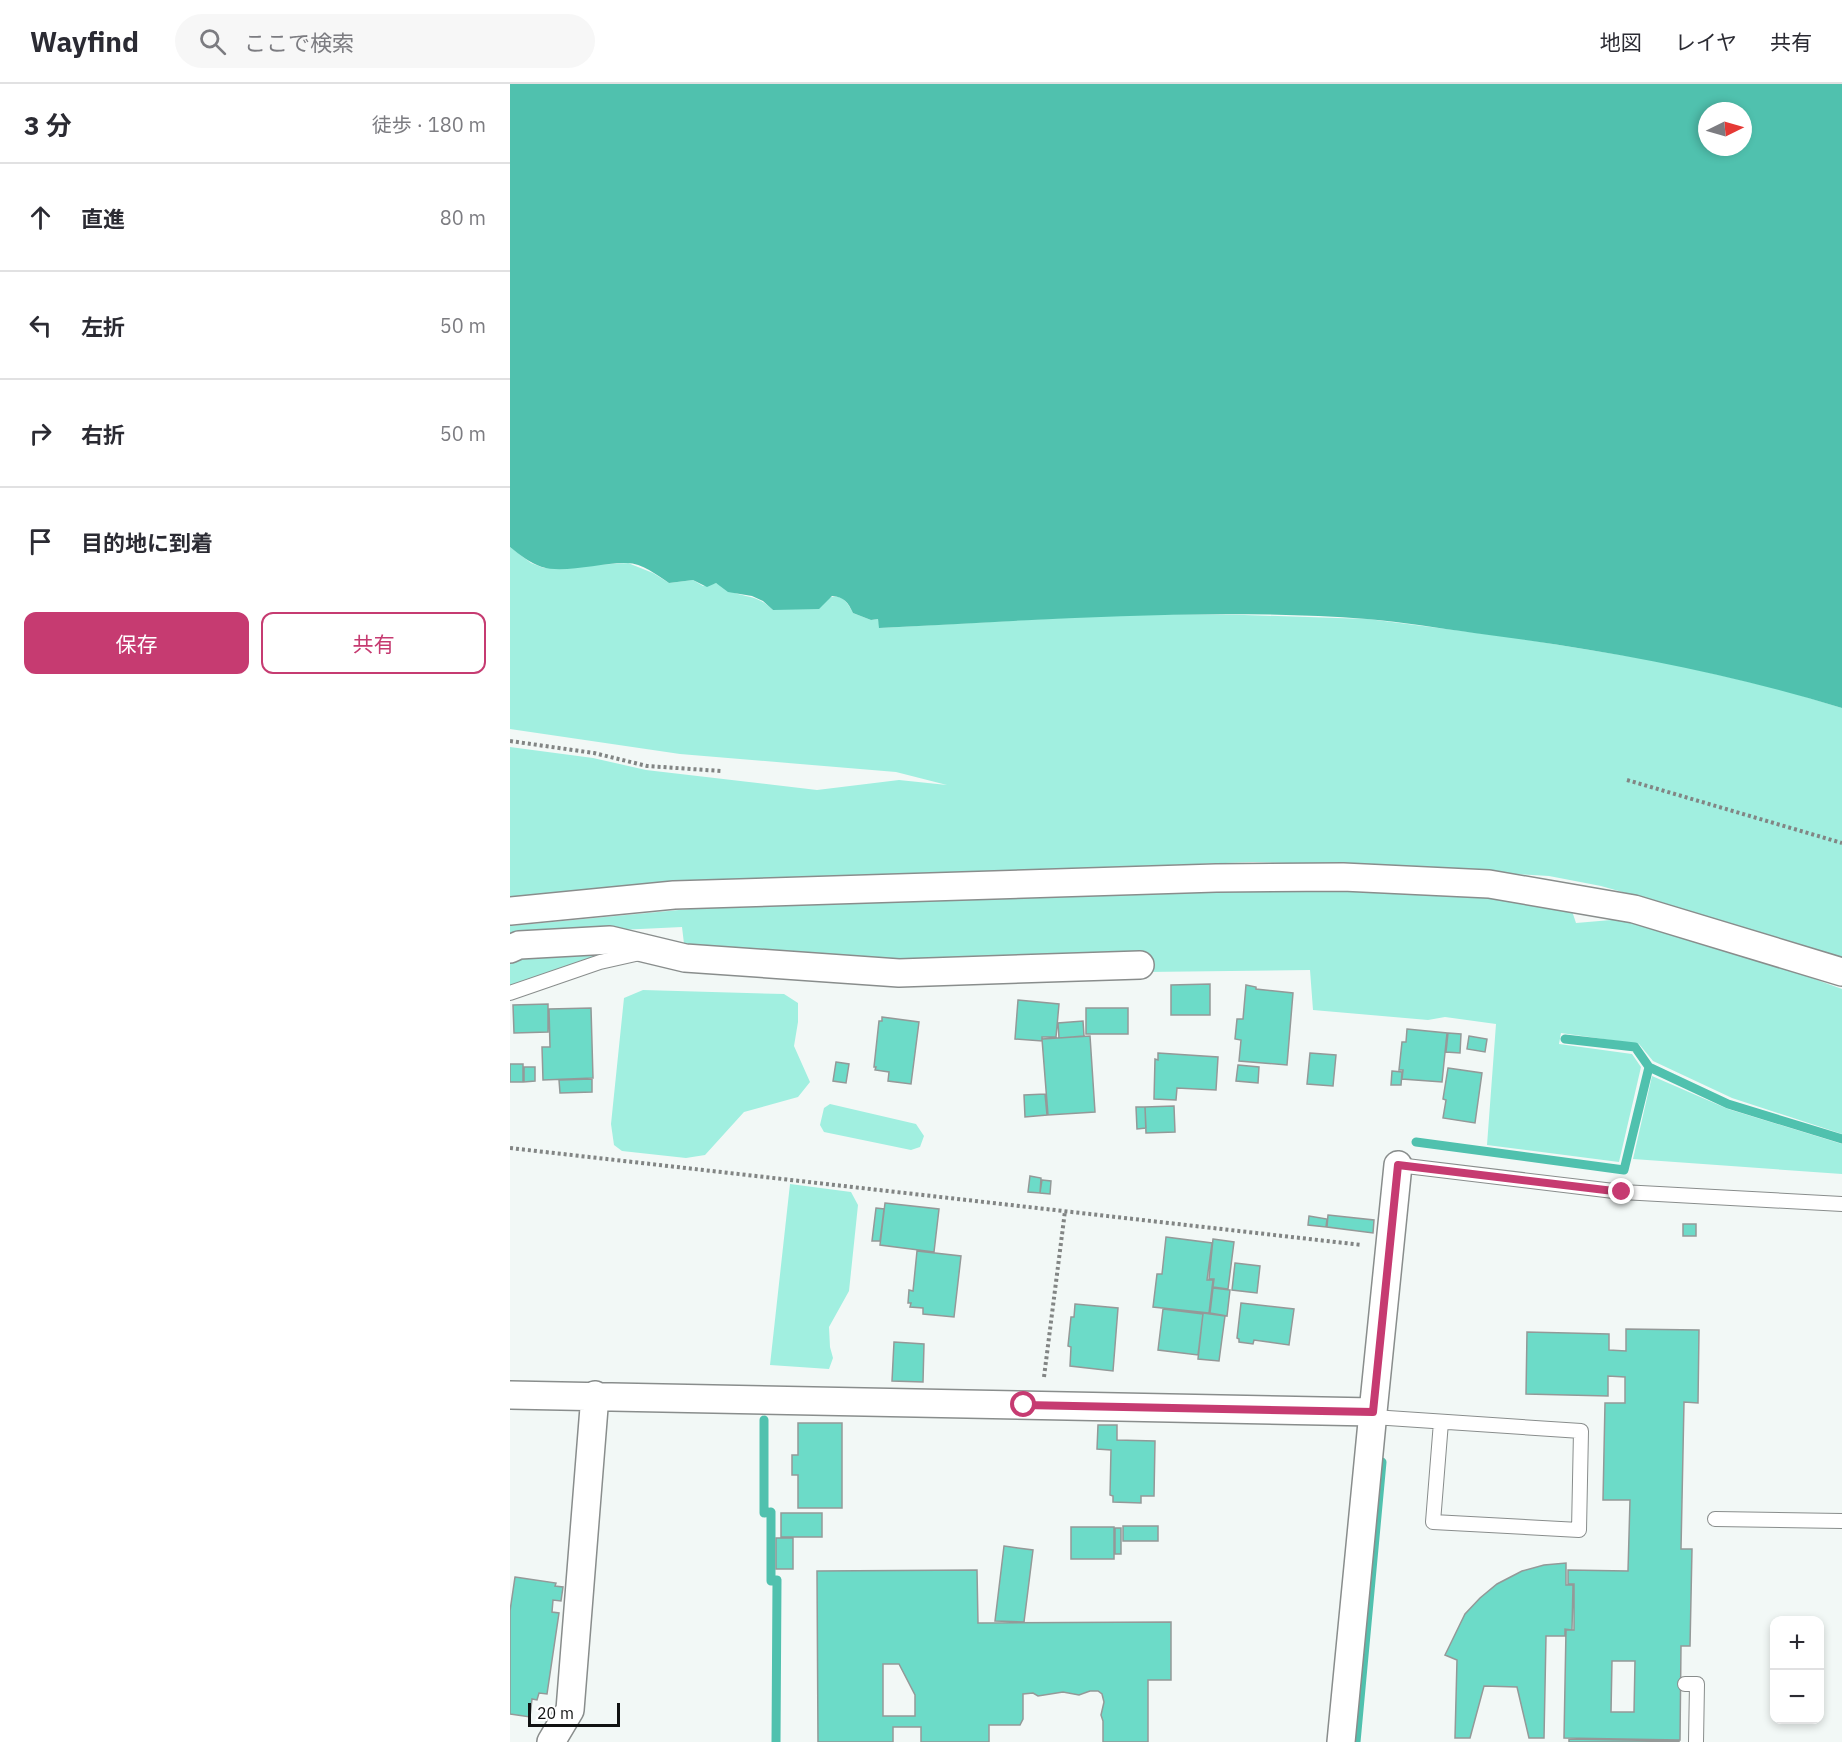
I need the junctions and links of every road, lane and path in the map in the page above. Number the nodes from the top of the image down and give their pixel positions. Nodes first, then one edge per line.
1 (510, 741) edge
2 (721, 771) dead end
3 (1627, 780) dead end
4 (1842, 843) edge
5 (510, 911) edge
6 (510, 949) edge
7 (652, 950) junction
8 (1140, 965) dead end
9 (1842, 972) edge
10 (510, 993) edge
11 (510, 1148) edge
12 (1398, 1165) joint
13 (1842, 1204) edge
14 (1065, 1211) junction
15 (1389, 1248) junction
16 (510, 1395) edge
17 (595, 1395) junction
18 (1041, 1405) junction
19 (1373, 1415) junction
20 (1441, 1422) junction
21 (1715, 1519) dead end
22 (1842, 1521) edge
23 (1685, 1684) dead end
24 (551, 1742) edge
25 (1341, 1742) edge
26 (1696, 1742) edge

1 - 2 path
3 - 4 path
5 - 9 street
6 - 7 street
7 - 8 street
7 - 10 lane
11 - 14 path
12 - 13 lane
12 - 15 street
14 - 15 path
14 - 18 path
15 - 19 street
16 - 17 street
17 - 18 street
17 - 24 street
18 - 19 street
19 - 20 lane
19 - 25 street
20 - 20 lane
21 - 22 lane
23 - 26 lane

